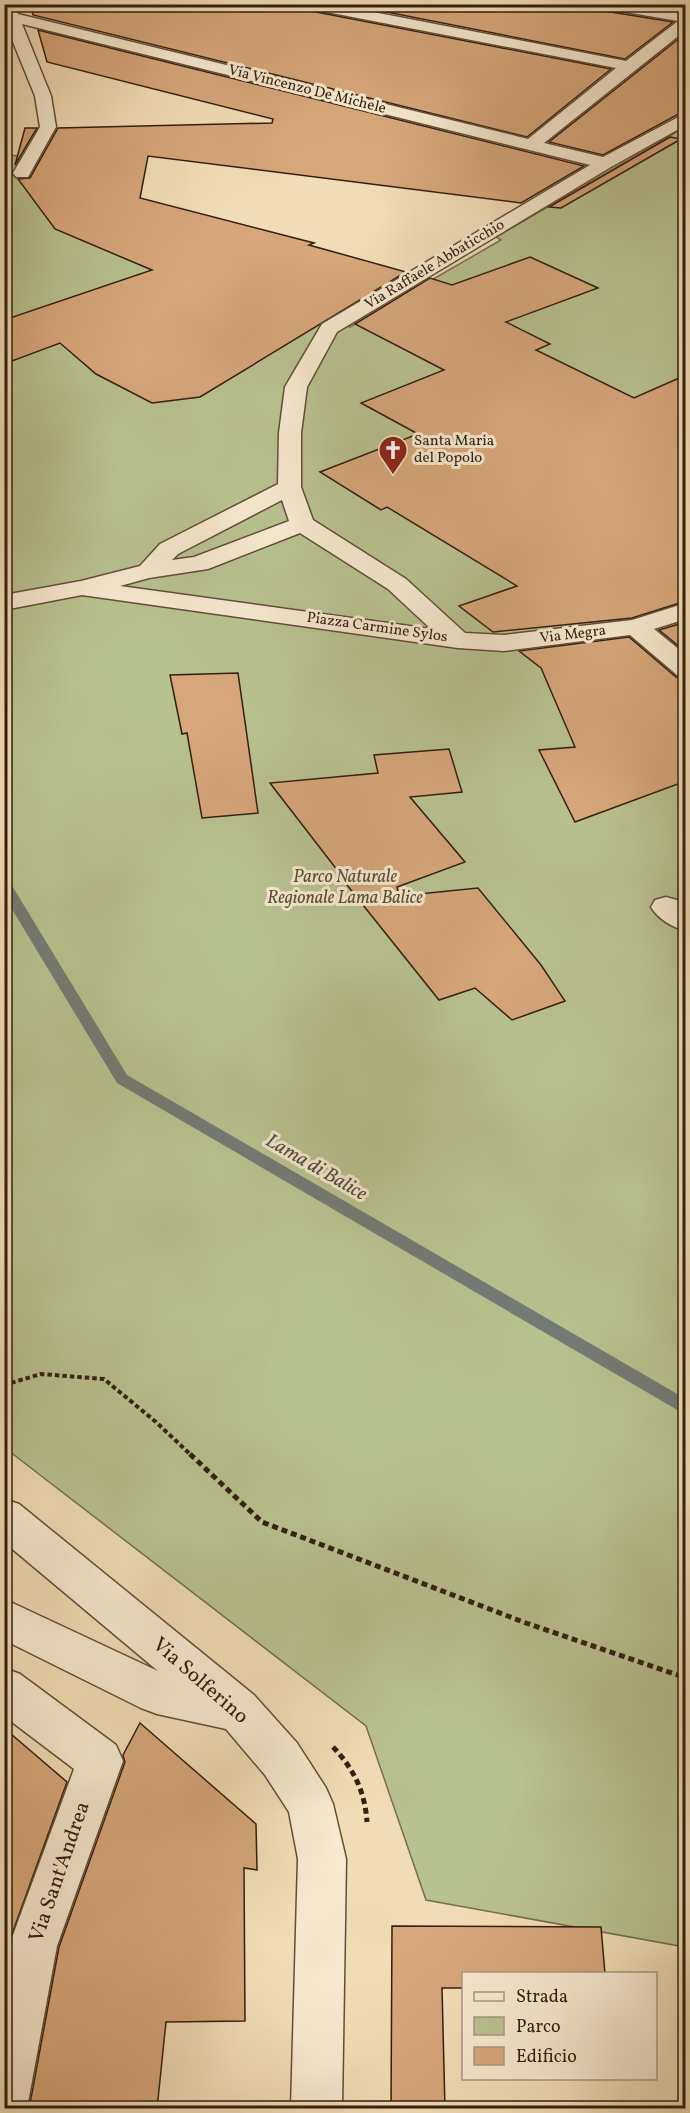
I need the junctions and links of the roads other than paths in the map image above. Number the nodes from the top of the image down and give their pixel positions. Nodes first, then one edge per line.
1 (306, 4) edge
2 (602, 4) edge
3 (8, 11) edge
4 (686, 20) edge
5 (629, 66) junction
6 (686, 118) edge
7 (531, 145) junction
8 (604, 163) junction
9 (22, 173) dead end
10 (288, 487) junction
11 (302, 524) junction
12 (149, 571) junction
13 (82, 588) junction
14 (4, 603) edge
15 (686, 610) edge
16 (636, 627) junction
17 (458, 640) junction
18 (686, 669) edge
19 (4, 1517) edge
20 (4, 1618) edge
21 (4, 1689) edge
22 (238, 1710) junction
23 (4, 2103) edge
24 (317, 2109) edge

1 - 5 street
2 - 4 street
3 - 7 street, Via Vincenzo De Michele
3 - 9 street
4 - 5 street
5 - 7 street
6 - 8 street, Via Raffaele Abbaticchio
7 - 8 street, Via Vincenzo De Michele
8 - 10 street, Via Raffaele Abbaticchio
10 - 11 street
10 - 12 street
11 - 12 street
11 - 17 street, Piazza Carmine Sylos
12 - 13 street
13 - 14 street
13 - 17 street, Piazza Carmine Sylos
15 - 16 street, Via Megra
16 - 17 street, Via Megra
16 - 18 street
19 - 22 street, Via Solferino
20 - 22 street
21 - 23 street, Via Sant'Andrea
22 - 24 street, Via Solferino

